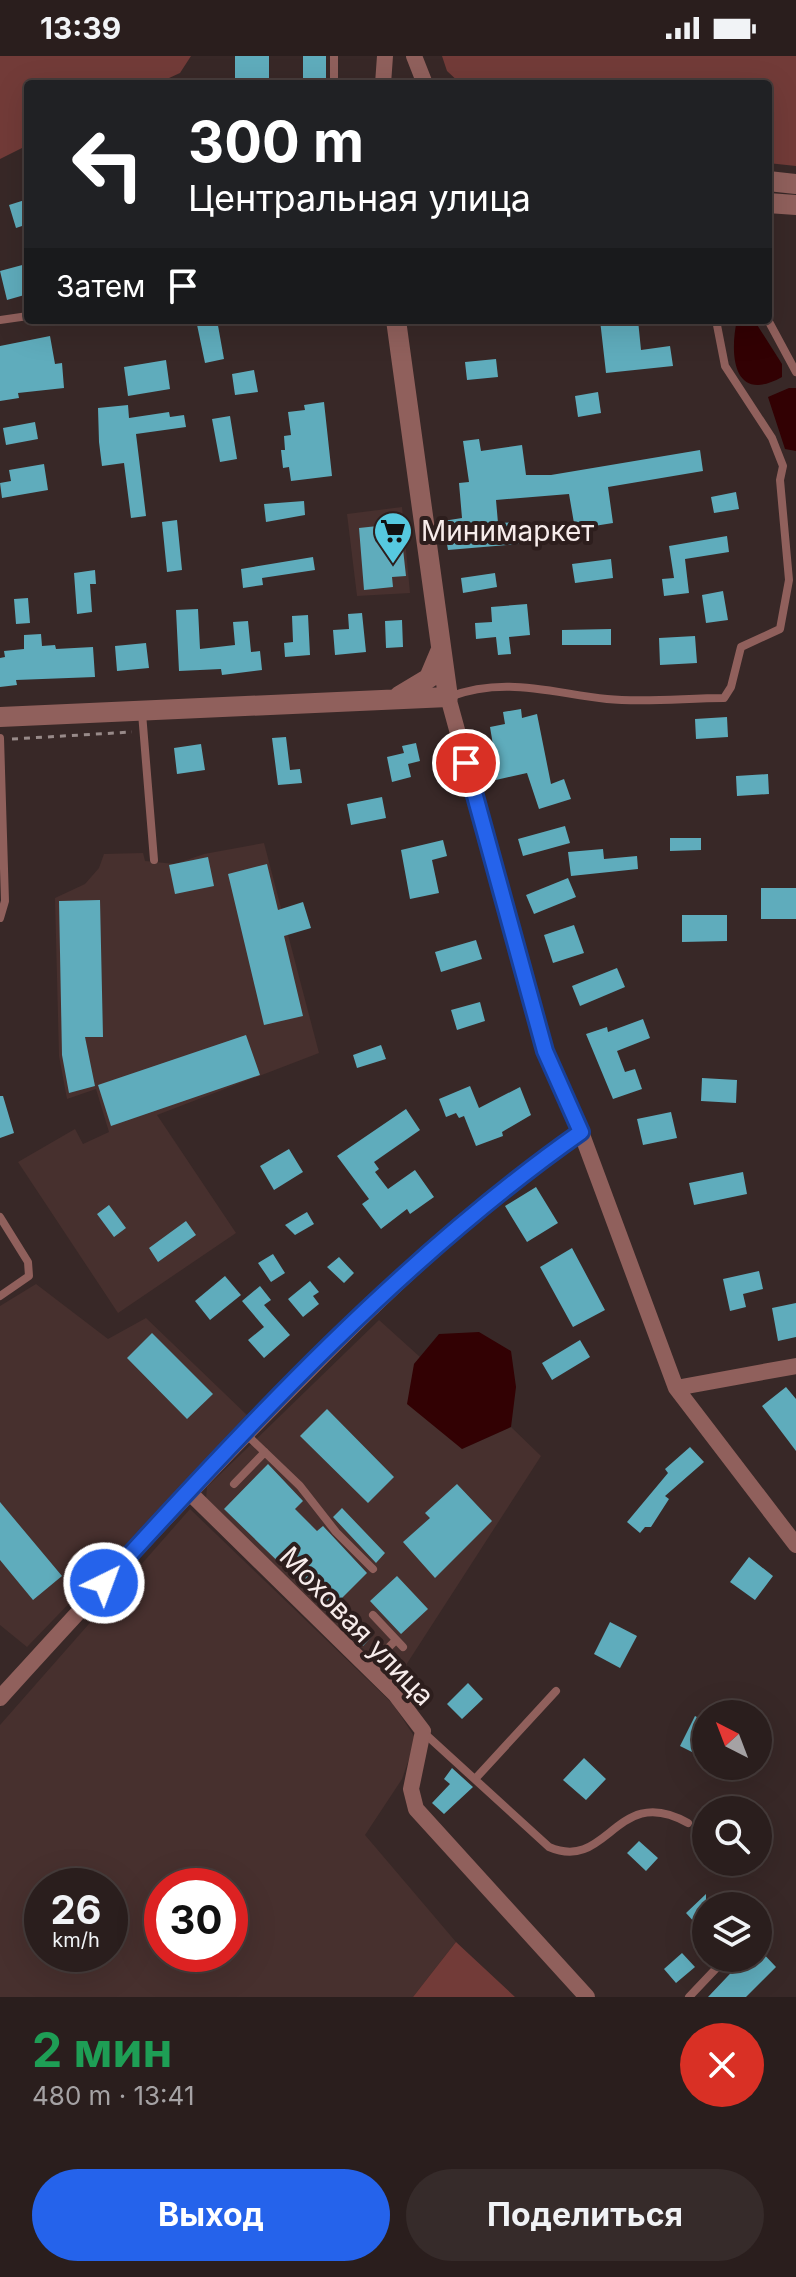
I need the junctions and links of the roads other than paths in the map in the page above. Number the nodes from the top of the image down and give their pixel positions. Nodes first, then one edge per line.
1 (334, 56) edge
2 (385, 56) edge
3 (414, 56) edge
4 (334, 80) edge
5 (383, 80) edge
6 (423, 80) edge
7 (772, 181) edge
8 (796, 184) edge
9 (772, 203) edge
10 (796, 205) edge
11 (24, 317) edge
12 (0, 320) edge
13 (397, 324) edge
14 (717, 324) edge
15 (770, 324) edge
16 (796, 372) edge
17 (442, 645) junction
18 (448, 697) junction
19 (391, 699) junction
20 (142, 708) junction
21 (0, 717) edge
22 (0, 739) edge
23 (154, 860) dead end
24 (0, 918) edge
25 (581, 1132) junction
26 (0, 1217) edge
27 (0, 1296) edge
28 (796, 1366) edge
29 (676, 1388) junction
30 (245, 1433) junction
31 (265, 1452) junction
32 (234, 1484) dead end
33 (188, 1491) junction
34 (796, 1545) edge
35 (373, 1569) dead end
36 (373, 1615) dead end
37 (369, 1667) junction
38 (556, 1691) dead end
39 (0, 1698) edge
40 (423, 1731) junction
41 (476, 1778) junction
42 (688, 1823) dead end
43 (713, 1972) edge
44 (587, 1997) edge
45 (689, 1997) edge

1 - 4 lane
2 - 5 street
3 - 6 street
7 - 8 street
9 - 10 street
11 - 12 lane
13 - 17 street
14 - 18 lane
15 - 16 lane
17 - 18 street
17 - 19 street
18 - 19 street
18 - 25 street
19 - 20 street
20 - 21 street
20 - 23 lane
22 - 24 lane
25 - 29 street
25 - 30 street
26 - 27 lane
28 - 29 street
29 - 34 street
30 - 31 lane
30 - 33 street
31 - 32 lane
31 - 35 lane
33 - 37 street, Моховая улица
33 - 39 street
36 - 37 lane
37 - 40 street, Моховая улица
38 - 41 lane
40 - 41 lane
40 - 44 street, Моховая улица
41 - 42 lane
43 - 45 lane

